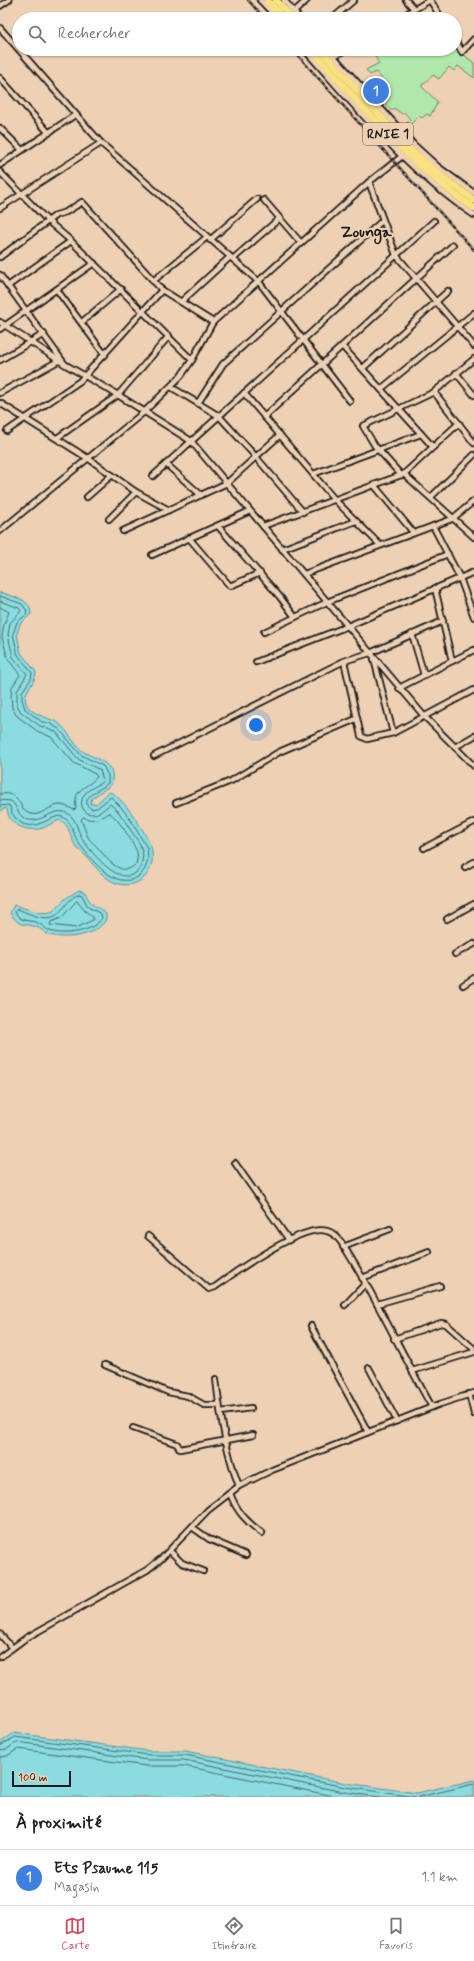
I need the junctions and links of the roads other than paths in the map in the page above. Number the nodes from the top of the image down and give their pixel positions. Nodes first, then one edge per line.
1 (9, 0) edge
2 (260, 0) edge
3 (267, 0) edge
4 (276, 0) edge
5 (284, 0) edge
6 (307, 0) edge
7 (354, 0) edge
8 (406, 0) edge
9 (430, 0) edge
10 (0, 6) edge
11 (414, 9) junction
12 (271, 12) edge
13 (278, 12) edge
14 (289, 12) edge
15 (291, 12) edge
16 (296, 12) edge
17 (340, 12) edge
18 (409, 12) edge
19 (438, 12) edge
20 (0, 28) edge
21 (474, 39) edge
22 (12, 42) edge
23 (462, 52) edge
24 (24, 56) edge
25 (310, 56) edge
26 (317, 56) edge
27 (326, 56) edge
28 (334, 56) edge
29 (0, 78) edge
30 (76, 115) junction
31 (0, 128) edge
32 (49, 133) junction
33 (100, 143) junction
34 (22, 150) junction
35 (400, 156) junction
36 (0, 165) edge
37 (0, 172) edge
38 (369, 182) junction
39 (22, 193) junction
40 (474, 193) edge
41 (257, 199) dead end
42 (264, 200) dead end
43 (474, 200) edge
44 (0, 208) edge
45 (474, 208) edge
46 (474, 215) edge
47 (280, 218) junction
48 (48, 221) junction
49 (382, 221) junction
50 (434, 221) dead end
51 (208, 238) junction
52 (71, 241) junction
53 (301, 243) junction
54 (453, 245) dead end
55 (396, 255) junction
56 (0, 257) edge
57 (232, 258) junction
58 (94, 263) junction
59 (0, 275) edge
60 (416, 278) junction
61 (153, 280) junction
62 (259, 282) junction
63 (8, 286) junction
64 (121, 289) junction
65 (57, 290) junction
66 (162, 290) junction
67 (448, 291) dead end
68 (182, 301) junction
69 (436, 302) junction
70 (282, 310) junction
71 (27, 311) junction
72 (144, 312) junction
73 (474, 313) edge
74 (0, 322) edge
75 (82, 322) junction
76 (213, 322) junction
77 (5, 326) junction
78 (457, 326) junction
79 (0, 329) edge
80 (44, 334) junction
81 (169, 336) junction
82 (304, 339) junction
83 (31, 342) junction
84 (342, 346) junction
85 (474, 346) edge
86 (105, 355) junction
87 (474, 359) edge
88 (0, 360) edge
89 (60, 360) junction
90 (192, 360) junction
91 (322, 363) junction
92 (363, 368) junction
93 (456, 373) junction
94 (86, 375) junction
95 (171, 387) junction
96 (381, 389) junction
97 (434, 392) junction
98 (0, 393) edge
99 (244, 393) junction
100 (118, 394) junction
101 (474, 395) edge
102 (350, 401) dead end
103 (0, 403) edge
104 (198, 403) junction
105 (400, 409) junction
106 (144, 412) junction
107 (219, 416) junction
108 (264, 417) junction
109 (26, 419) junction
110 (459, 423) junction
111 (7, 431) dead end
112 (421, 434) junction
113 (280, 435) junction
114 (57, 438) junction
115 (191, 441) junction
116 (474, 443) edge
117 (433, 447) junction
118 (378, 450) junction
119 (474, 455) edge
120 (256, 457) junction
121 (89, 459) junction
122 (166, 464) junction
123 (112, 474) junction
124 (313, 474) junction
125 (402, 474) junction
126 (153, 476) dead end
127 (227, 483) junction
128 (374, 485) junction
129 (136, 492) junction
130 (201, 495) junction
131 (87, 497) dead end
132 (431, 497) junction
133 (335, 500) junction
134 (474, 502) edge
135 (169, 510) junction
136 (250, 511) junction
137 (303, 512) junction
138 (109, 519) dead end
139 (452, 519) junction
140 (356, 521) junction
141 (218, 526) junction
142 (263, 526) junction
143 (433, 526) junction
144 (123, 531) dead end
145 (0, 532) edge
146 (413, 532) junction
147 (474, 537) edge
148 (189, 538) junction
149 (380, 545) junction
150 (282, 549) junction
151 (448, 554) junction
152 (152, 555) dead end
153 (474, 572) edge
154 (260, 573) junction
155 (304, 574) junction
156 (460, 578) junction
157 (435, 588) junction
158 (327, 602) junction
159 (473, 609) edge
160 (474, 617) edge
161 (296, 618) junction
162 (443, 621) junction
163 (348, 626) junction
164 (264, 632) dead end
165 (412, 634) junction
166 (474, 650) edge
167 (370, 653) junction
168 (374, 658) junction
169 (452, 661) junction
170 (256, 662) dead end
171 (344, 662) junction
172 (424, 676) junction
173 (399, 688) junction
174 (474, 690) edge
175 (424, 716) junction
176 (356, 719) junction
177 (393, 733) junction
178 (474, 736) edge
179 (455, 747) junction
180 (154, 756) dead end
181 (474, 766) edge
182 (176, 803) dead end
183 (474, 822) edge
184 (424, 848) dead end
185 (474, 862) edge
186 (465, 867) dead end
187 (474, 904) edge
188 (447, 919) dead end
189 (474, 944) edge
190 (455, 954) dead end
191 (474, 978) edge
192 (462, 985) dead end
193 (235, 1163) dead end
194 (390, 1230) dead end
195 (148, 1236) dead end
196 (289, 1240) junction
197 (343, 1246) junction
198 (429, 1252) dead end
199 (362, 1278) junction
200 (365, 1284) junction
201 (440, 1286) dead end
202 (377, 1304) junction
203 (345, 1306) dead end
204 (311, 1326) dead end
205 (394, 1339) junction
206 (474, 1350) edge
207 (106, 1365) dead end
208 (369, 1368) dead end
209 (412, 1371) junction
210 (216, 1379) dead end
211 (471, 1393) edge
212 (219, 1405) junction
213 (432, 1407) junction
214 (250, 1408) dead end
215 (221, 1412) junction
216 (474, 1414) edge
217 (397, 1421) junction
218 (133, 1428) dead end
219 (368, 1432) junction
220 (252, 1435) dead end
221 (226, 1439) junction
222 (240, 1486) junction
223 (230, 1493) junction
224 (192, 1528) junction
225 (262, 1533) dead end
226 (170, 1550) junction
227 (246, 1555) dead end
228 (203, 1571) dead end
229 (0, 1634) edge
230 (12, 1648) junction
231 (0, 1657) edge

1 - 10 street
2 - 12 street
3 - 13 highway
4 - 14 highway
5 - 15 street
6 - 16 street
7 - 17 street
8 - 11 street
9 - 11 street
9 - 19 street
11 - 18 street
20 - 22 street
21 - 23 street
24 - 30 street
25 - 35 street
26 - 45 highway, RNIE 1
27 - 43 highway, RNIE 1
28 - 40 street
29 - 32 street
30 - 32 street
30 - 33 street
31 - 34 street
32 - 34 street
33 - 39 street
33 - 51 street
34 - 36 street
35 - 38 street
35 - 46 street
37 - 39 street
38 - 49 street
38 - 53 street
39 - 44 street
39 - 48 street
41 - 51 street
42 - 47 street
47 - 53 street
47 - 57 street
48 - 52 street
48 - 56 street
48 - 61 street
49 - 55 street
49 - 70 street
50 - 55 street
51 - 57 street
51 - 61 street
52 - 58 street
52 - 63 street
53 - 62 street
54 - 60 street
55 - 60 street
55 - 82 street
57 - 62 street
57 - 68 street
58 - 64 street
58 - 65 street
59 - 63 street
60 - 69 street
60 - 84 street
61 - 66 street
62 - 70 street
62 - 76 street
63 - 71 street
64 - 72 street
64 - 75 street
65 - 71 street
65 - 75 street
66 - 68 street
66 - 72 street
67 - 69 street
68 - 76 street
69 - 78 street
69 - 92 street
70 - 82 street
70 - 104 street
71 - 77 street
71 - 80 street
72 - 81 street
72 - 86 street
73 - 78 street
74 - 77 street
75 - 86 street
76 - 90 street
77 - 79 street
77 - 83 street
78 - 85 street
78 - 96 street
80 - 83 street
80 - 89 street
81 - 90 street
81 - 100 street
82 - 91 street
82 - 99 street
83 - 88 street
83 - 89 street
84 - 91 street
84 - 92 street
86 - 94 street
87 - 93 street
89 - 94 street
89 - 98 street
90 - 95 street
91 - 102 street
91 - 108 street
92 - 96 street
93 - 97 street
93 - 101 street
94 - 100 street
94 - 109 street
95 - 104 street
95 - 106 street
96 - 105 street
97 - 105 street
97 - 110 street
99 - 107 street
99 - 108 street
100 - 106 street
100 - 114 street
103 - 109 street
104 - 107 street
105 - 112 street
105 - 118 street
106 - 115 street
106 - 121 street
107 - 115 street
107 - 120 street
108 - 113 street
109 - 111 street
109 - 114 street
110 - 116 street
110 - 117 street
112 - 117 street
112 - 118 street
113 - 120 street
113 - 124 street
114 - 121 street
115 - 122 street
115 - 127 street
117 - 125 street
118 - 124 street
118 - 125 street
119 - 132 street
120 - 127 street
120 - 137 street
121 - 123 street
121 - 145 street
122 - 126 street
122 - 130 street
123 - 129 street
123 - 131 street
124 - 133 street
125 - 128 street
125 - 132 street
127 - 130 street
127 - 136 street
128 - 133 street
128 - 146 street
129 - 135 street
129 - 138 street
130 - 135 street
132 - 139 street
133 - 137 street
133 - 140 street
134 - 139 street
135 - 144 street
136 - 141 street
136 - 142 street
137 - 142 street
139 - 143 street
139 - 147 street
140 - 149 street
140 - 150 street
141 - 148 street
141 - 154 street
142 - 150 street
143 - 146 street
143 - 151 street
146 - 149 street
148 - 152 street
148 - 154 street
149 - 155 street
150 - 155 street
151 - 156 street
151 - 158 street
153 - 156 street
154 - 161 street
155 - 158 street
156 - 157 street
156 - 159 street
157 - 162 street
157 - 163 street
158 - 161 street
158 - 163 street
159 - 160 street
161 - 164 street
162 - 165 street
162 - 169 street
163 - 167 street
163 - 170 street
165 - 167 street
165 - 172 street
166 - 169 street
167 - 168 street
167 - 171 street
168 - 173 street
168 - 177 street
169 - 172 street
171 - 176 street
171 - 180 street
172 - 173 street
173 - 175 street
174 - 175 street
175 - 177 street
175 - 179 street
176 - 177 street
176 - 182 street
178 - 179 street
179 - 181 street
183 - 184 street
185 - 186 street
187 - 188 street
189 - 190 street
191 - 192 street
193 - 196 street
194 - 197 street
195 - 196 street
196 - 197 street
197 - 199 street
198 - 199 street
199 - 200 street
200 - 202 street
200 - 203 street
201 - 202 street
202 - 205 street
204 - 219 street
205 - 206 street
205 - 209 street
206 - 209 street
207 - 212 street
208 - 217 street
209 - 213 street
210 - 212 street
211 - 213 street
211 - 216 street
212 - 215 street
213 - 217 street
214 - 215 street
215 - 221 street
217 - 219 street
218 - 221 street
219 - 222 street
220 - 221 street
221 - 222 street
222 - 223 street
223 - 224 street
223 - 225 street
224 - 226 street
224 - 227 street
226 - 228 street
226 - 230 street
229 - 230 street
230 - 231 street

